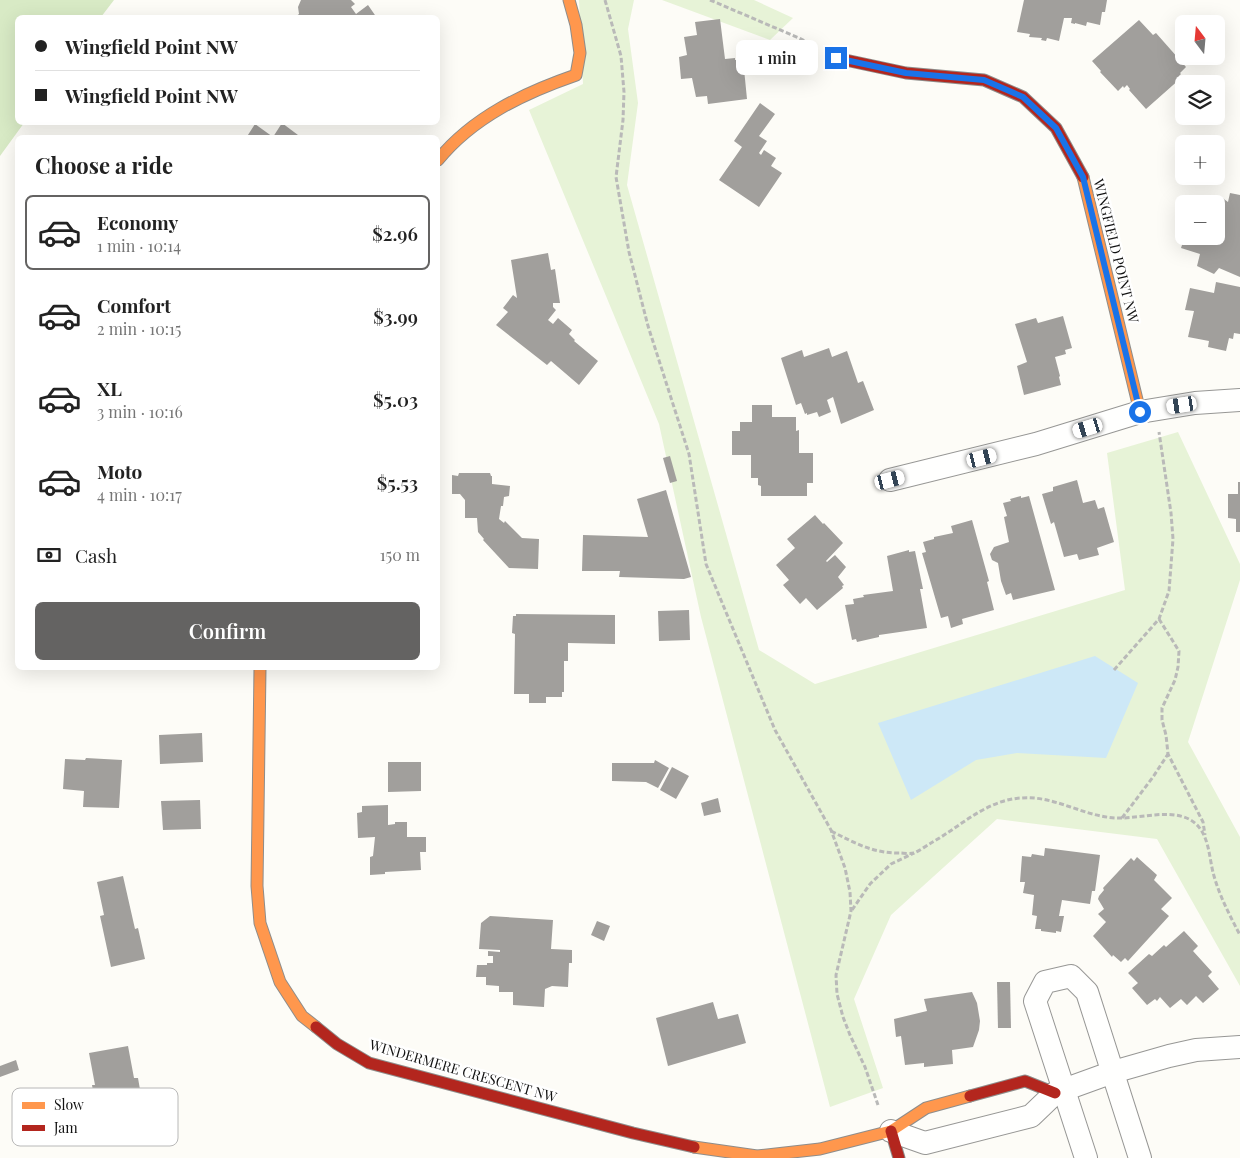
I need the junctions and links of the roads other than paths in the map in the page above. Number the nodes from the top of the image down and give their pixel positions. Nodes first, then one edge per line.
1 (569, 0) edge
2 (836, 58) road end
3 (440, 157) edge
4 (1240, 400) edge
5 (1148, 411) junction
6 (890, 480) dead end
7 (260, 670) edge
8 (1240, 1047) edge
9 (1113, 1072) junction
10 (1059, 1091) junction
11 (891, 1131) junction
12 (899, 1158) edge
13 (1086, 1158) edge
14 (1140, 1158) edge

1 - 3 street
2 - 5 street, WINGFIELD POINT NW
4 - 5 street
5 - 6 street
7 - 11 street, WINDERMERE CRESCENT NW
8 - 9 street
9 - 10 street
9 - 10 street
9 - 14 street
10 - 11 street, WINDERMERE CRESCENT NW
10 - 11 street
10 - 13 street
11 - 12 street

